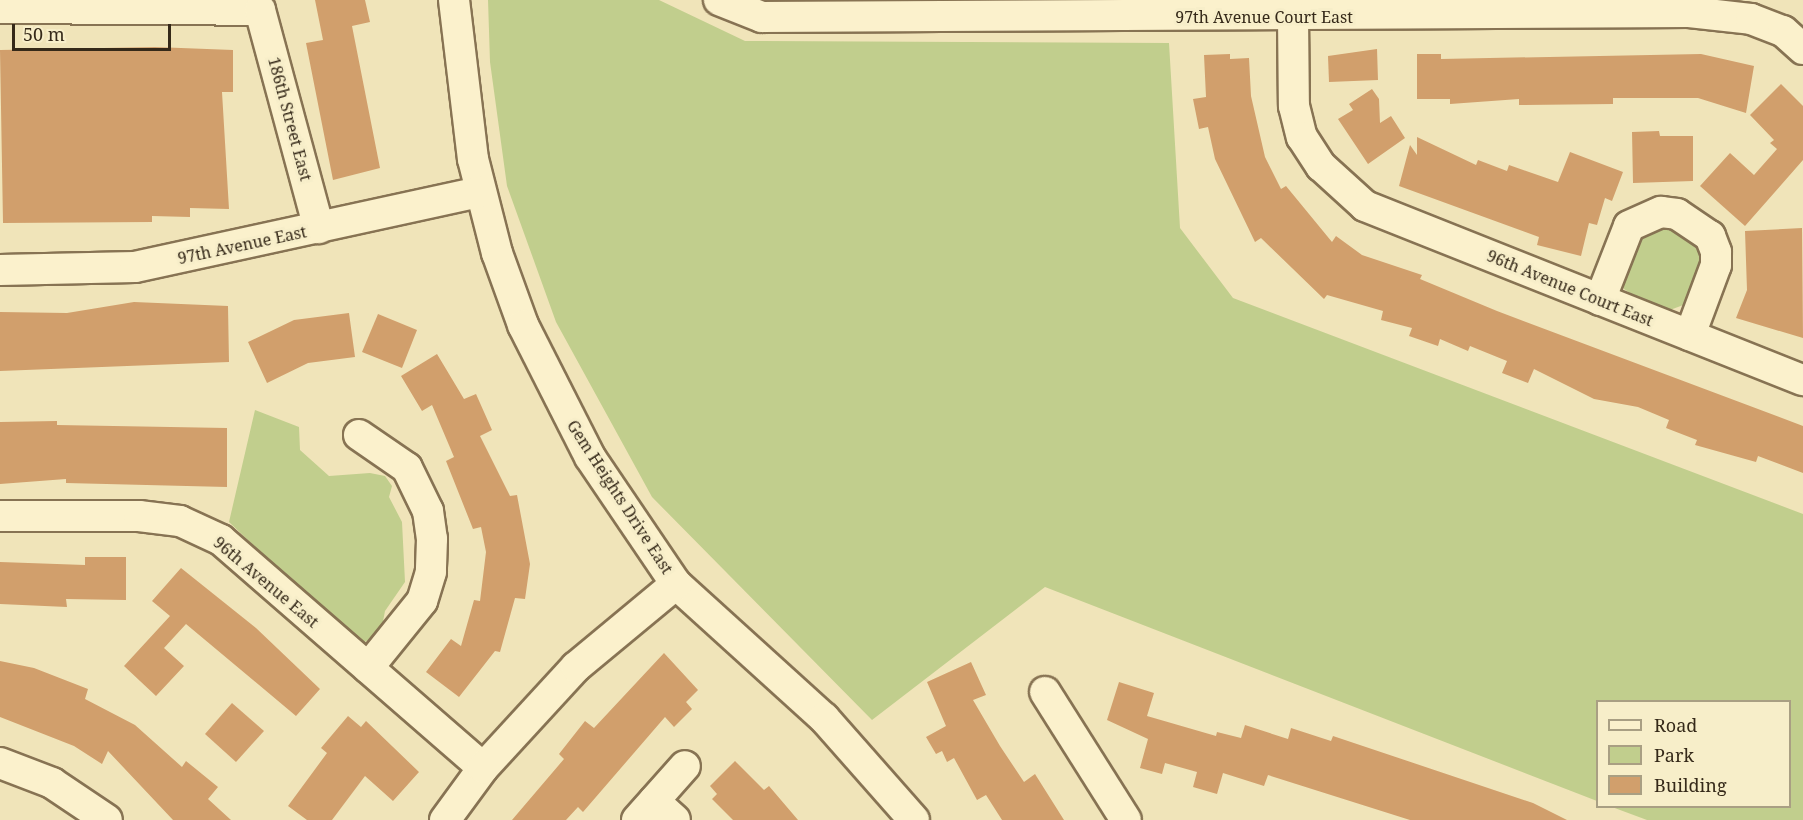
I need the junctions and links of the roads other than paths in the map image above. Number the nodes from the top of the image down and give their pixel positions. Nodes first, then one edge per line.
1 (454, 0) edge
2 (719, 0) edge
3 (0, 8) edge
4 (1293, 17) junction
5 (1803, 49) edge
6 (480, 192) junction
7 (319, 228) junction
8 (0, 270) edge
9 (1600, 300) junction
10 (1690, 335) junction
11 (1803, 380) edge
12 (359, 435) dead end
13 (0, 516) edge
14 (676, 584) junction
15 (368, 668) junction
16 (1046, 692) dead end
17 (0, 763) edge
18 (685, 766) dead end
19 (483, 768) junction
20 (655, 814) edge
21 (107, 820) edge
22 (445, 820) edge
23 (914, 820) edge
24 (1126, 820) edge

1 - 6 street, Gem Heights Drive East
2 - 4 street, 97th Avenue Court East
3 - 7 street, 186th Street East
4 - 5 street, 97th Avenue Court East
4 - 9 street, 96th Avenue Court East
6 - 7 street, 97th Avenue East
6 - 14 street, Gem Heights Drive East
7 - 8 street, 97th Avenue East
9 - 10 street, 96th Avenue Court East
9 - 10 street
10 - 11 street, 96th Avenue Court East
12 - 15 street
13 - 15 street, 96th Avenue East
14 - 19 street
14 - 23 street, Gem Heights Drive East
15 - 19 street, 96th Avenue East
16 - 24 street
17 - 21 street
18 - 20 street
19 - 22 street

